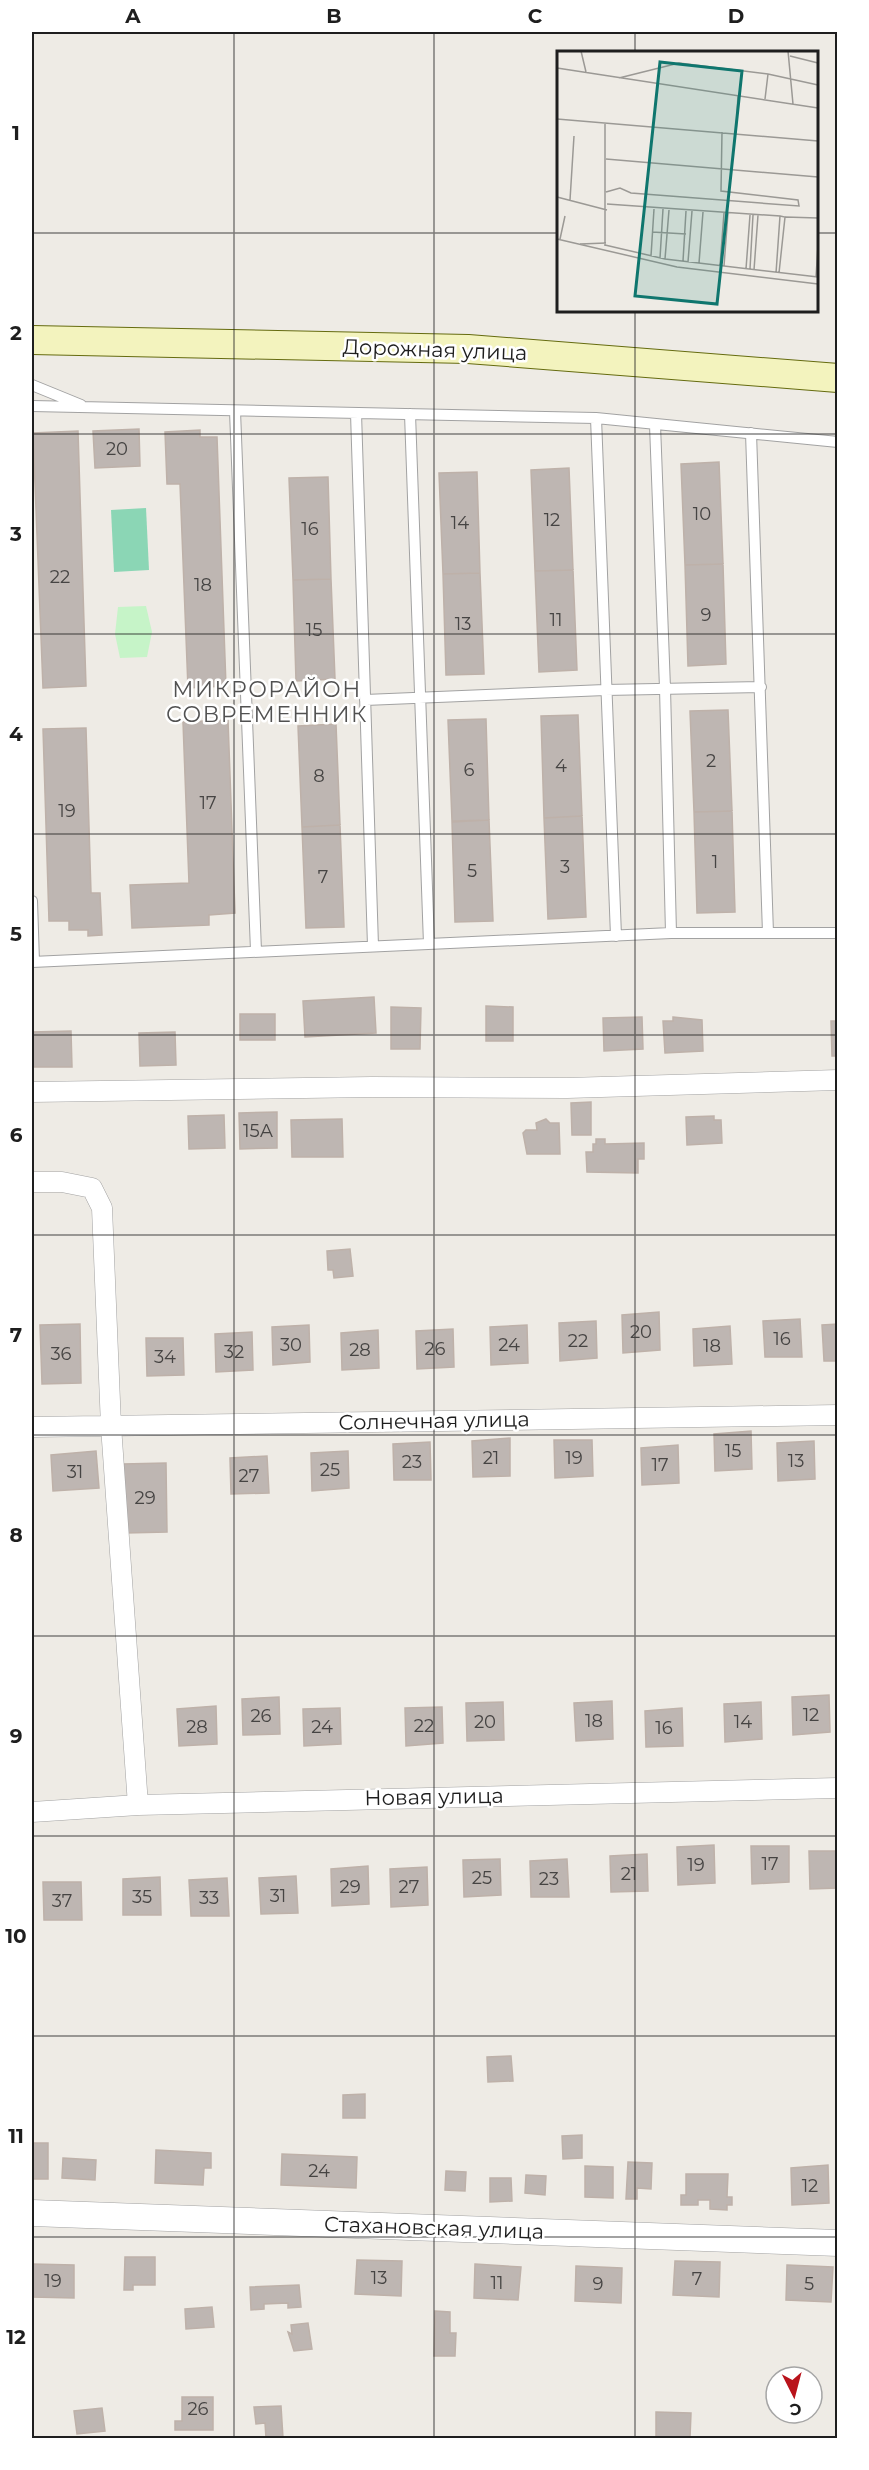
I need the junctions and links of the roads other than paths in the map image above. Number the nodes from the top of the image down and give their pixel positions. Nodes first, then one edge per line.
1 (32, 340) edge
2 (837, 378) edge
3 (32, 385) edge
4 (32, 406) edge
5 (87, 407) junction
6 (235, 411) junction
7 (356, 413) junction
8 (410, 414) junction
9 (596, 418) junction
10 (655, 425) junction
11 (751, 433) junction
12 (837, 442) edge
13 (761, 687) junction
14 (665, 688) junction
15 (604, 690) junction
16 (419, 698) junction
17 (365, 700) junction
18 (32, 901) edge
19 (671, 933) junction
20 (768, 933) junction
21 (837, 933) edge
22 (616, 936) junction
23 (429, 944) junction
24 (373, 946) junction
25 (256, 951) junction
26 (33, 962) edge
27 (837, 1080) edge
28 (32, 1092) edge
29 (32, 1182) edge
30 (837, 1415) edge
31 (111, 1426) junction
32 (32, 1427) edge
33 (837, 1788) edge
34 (138, 1805) junction
35 (32, 1812) edge
36 (32, 2214) edge
37 (837, 2243) edge

1 - 2 main road, Дорожная улица
3 - 5 lane
4 - 5 lane
5 - 6 lane
6 - 7 lane
6 - 25 lane
7 - 8 lane
7 - 17 lane
8 - 9 lane
8 - 16 lane
9 - 10 lane
9 - 15 lane
10 - 11 lane
10 - 14 lane
11 - 12 lane
11 - 13 lane
13 - 14 lane
13 - 20 lane
14 - 15 lane
14 - 19 lane
15 - 16 lane
15 - 22 lane
16 - 17 lane
16 - 23 lane
17 - 24 lane
18 - 26 lane
19 - 20 lane
19 - 22 lane
20 - 21 lane
22 - 23 lane
23 - 24 lane
24 - 25 lane
25 - 26 lane
27 - 28 street
29 - 31 street
30 - 31 street, Солнечная улица
31 - 32 street, Солнечная улица
31 - 34 street
33 - 34 street, Новая улица
34 - 35 street, Новая улица
36 - 37 street, Стахановская улица

